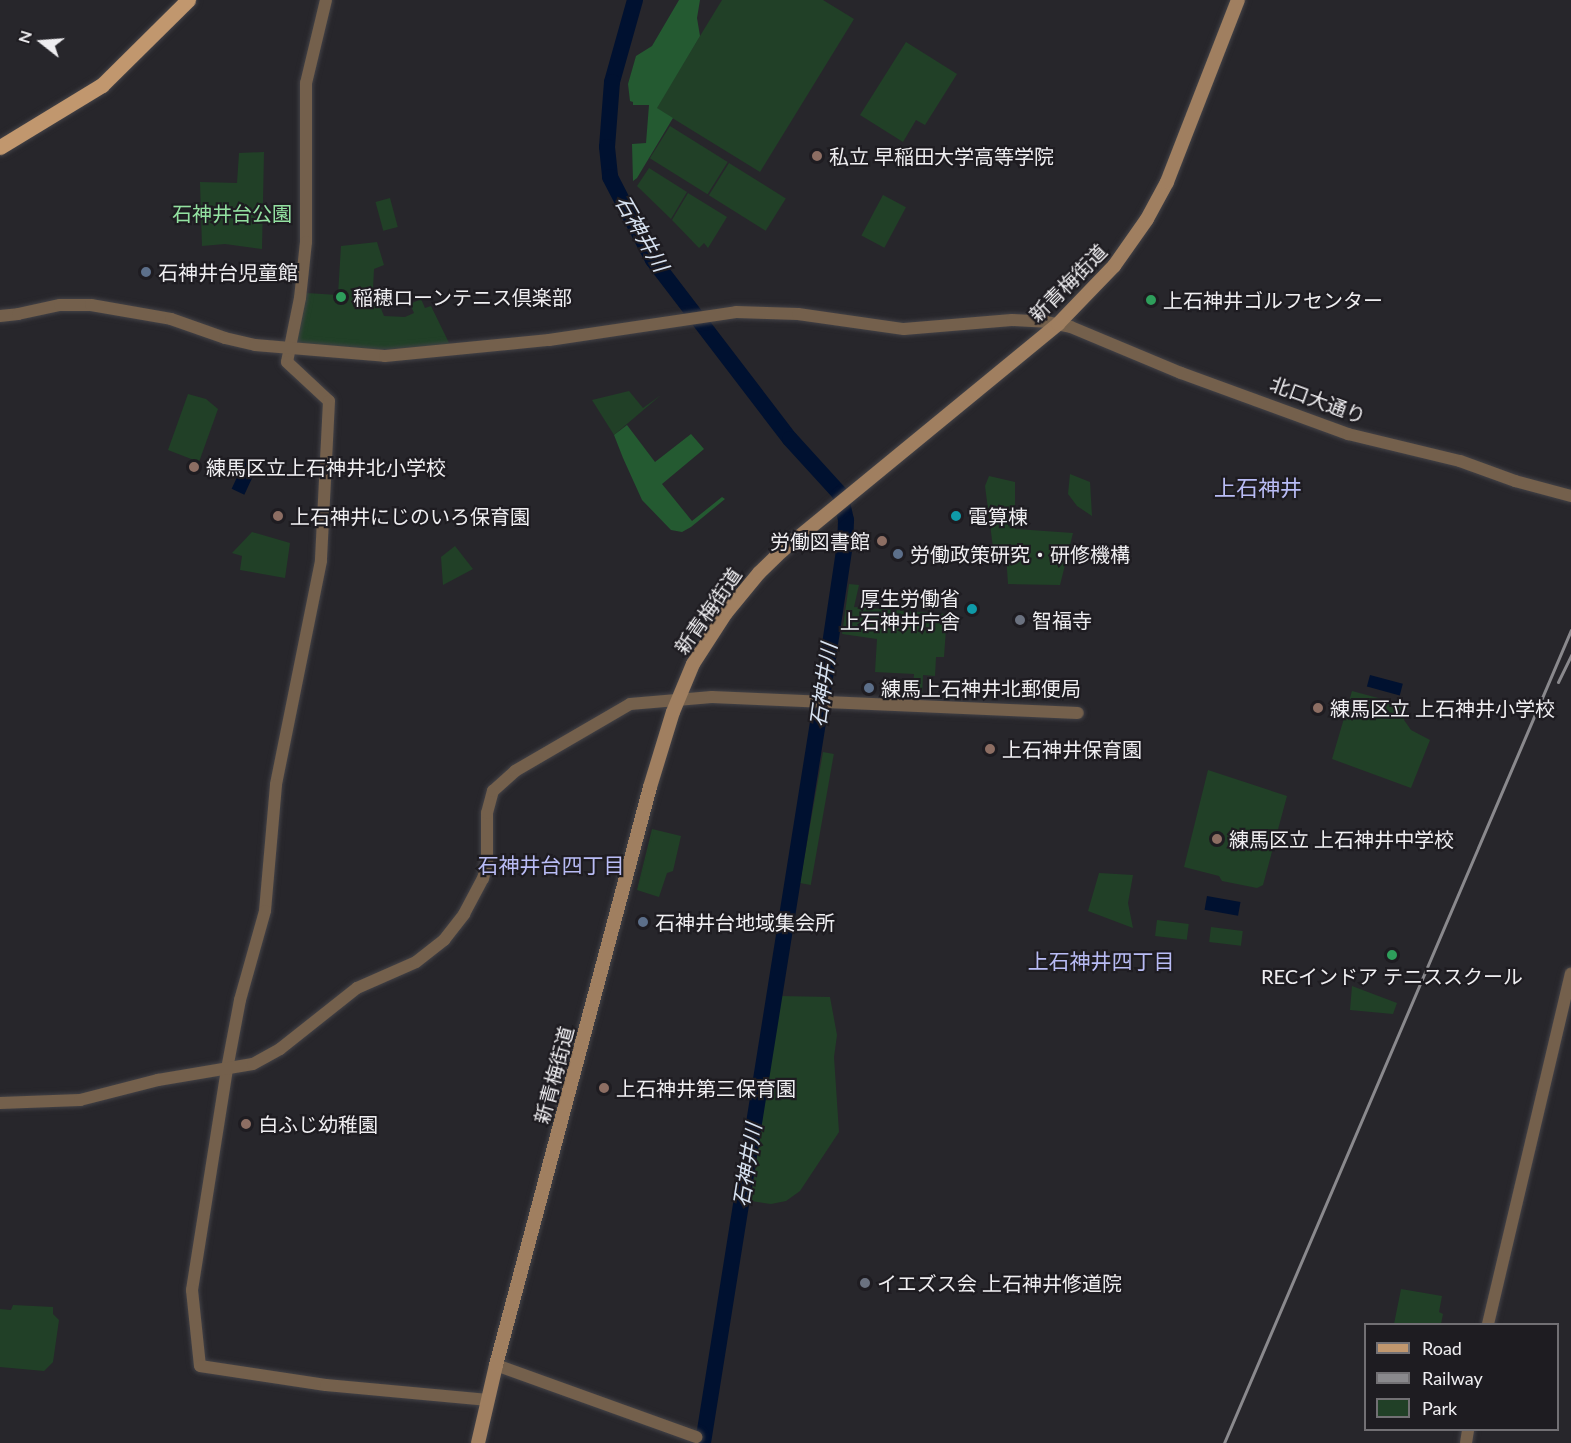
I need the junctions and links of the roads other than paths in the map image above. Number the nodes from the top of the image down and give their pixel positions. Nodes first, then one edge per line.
1 (188, 0) edge
2 (326, 0) edge
3 (1238, 0) edge
4 (0, 147) edge
5 (0, 316) edge
6 (1058, 324) junction
7 (289, 349) junction
8 (1571, 496) edge
9 (677, 699) junction
10 (1078, 713) dead end
11 (1571, 974) edge
12 (226, 1069) junction
13 (0, 1103) edge
14 (1488, 1323) edge
15 (496, 1365) junction
16 (488, 1401) junction
17 (696, 1437) dead end
18 (478, 1443) edge

1 - 4 main road
2 - 7 street
3 - 6 main road, 新青梅街道
5 - 7 street, 北口大通り
6 - 7 street, 北口大通り
6 - 8 street, 北口大通り
6 - 9 main road, 新青梅街道
7 - 12 street
9 - 10 street
9 - 12 street
9 - 15 main road, 新青梅街道
11 - 14 street
12 - 13 street
12 - 16 street
15 - 16 main road, 新青梅街道
15 - 17 street
16 - 18 main road, 新青梅街道

